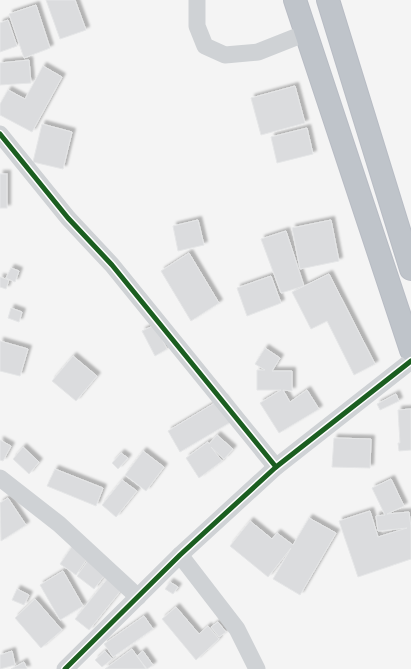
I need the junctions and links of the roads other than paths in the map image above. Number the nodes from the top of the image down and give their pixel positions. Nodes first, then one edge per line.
1 (197, 0) edge
2 (295, 0) edge
3 (328, 0) edge
4 (306, 33) junction
5 (0, 134) edge
6 (411, 269) edge
7 (411, 350) edge
8 (411, 361) edge
9 (276, 467) junction
10 (0, 478) edge
11 (180, 555) junction
12 (138, 596) junction
13 (65, 669) edge
14 (257, 669) edge

1 - 4 street
2 - 4 highway
3 - 6 highway
4 - 7 highway
5 - 9 street
8 - 9 street
9 - 11 street
10 - 12 street
11 - 12 street
11 - 14 street
12 - 13 street

